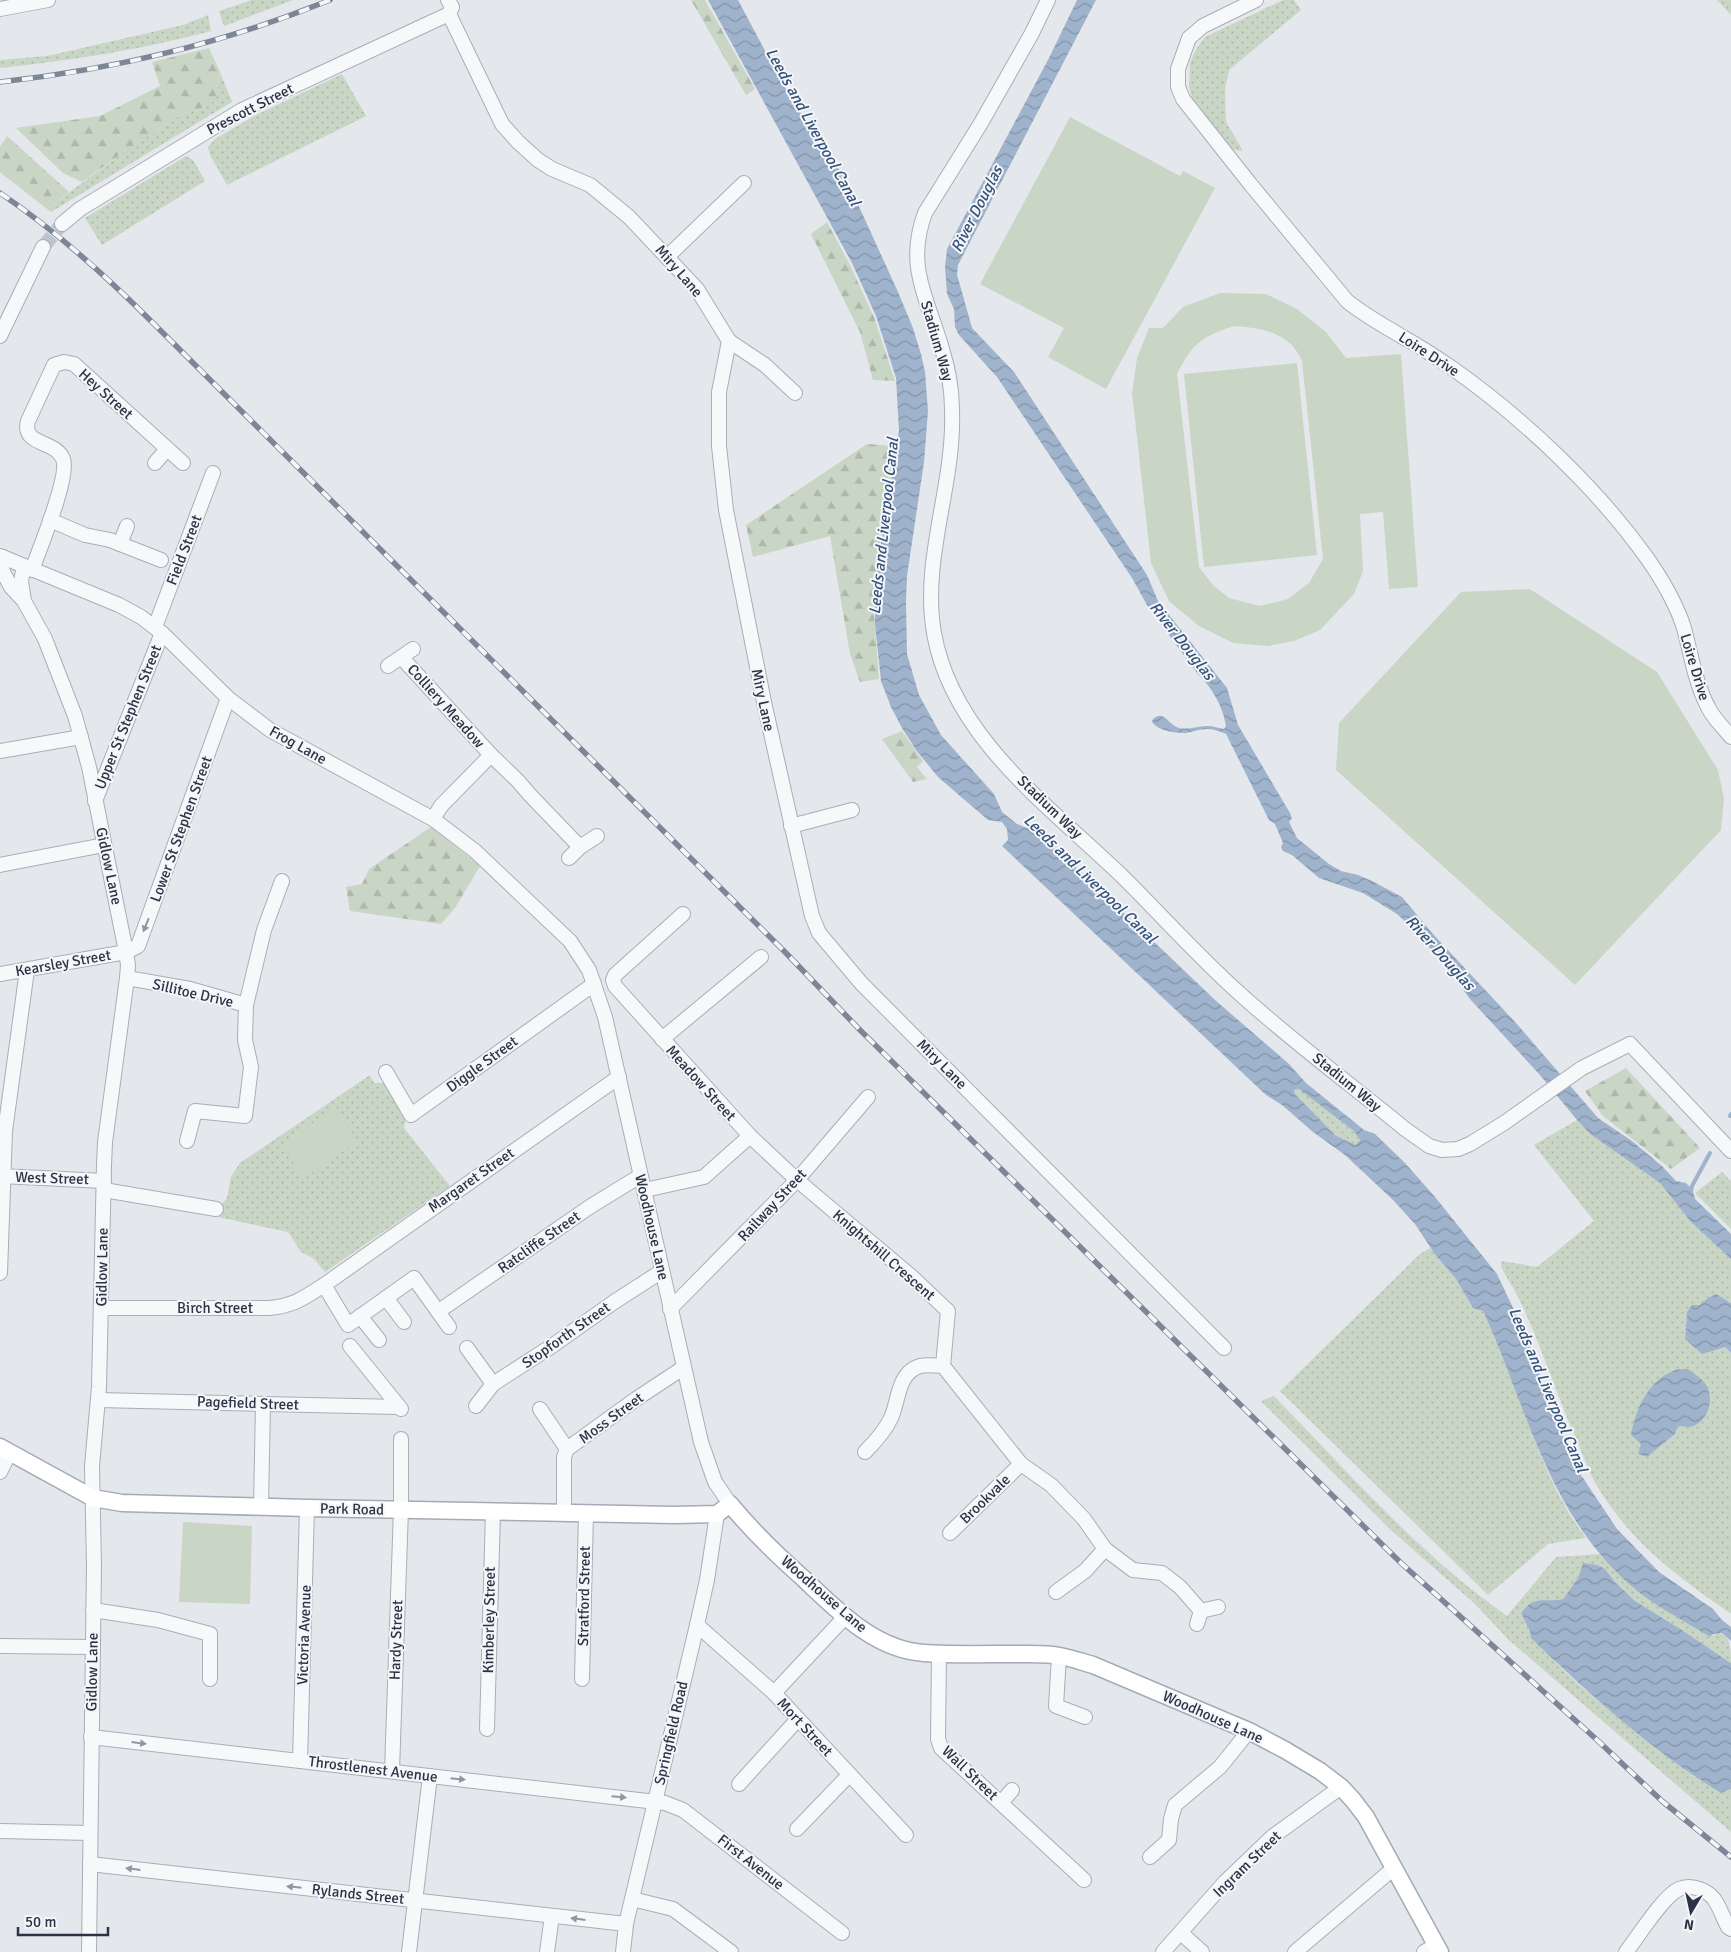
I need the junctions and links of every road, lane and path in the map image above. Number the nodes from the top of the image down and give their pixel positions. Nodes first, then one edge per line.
1 (48, 0) edge
2 (1048, 0) edge
3 (1256, 0) edge
4 (449, 7) edge
5 (0, 10) edge
6 (744, 183) dead end
7 (62, 224) tunnel mouth
8 (43, 246) tunnel mouth
9 (668, 256) junction
10 (0, 336) edge
11 (729, 341) junction
12 (795, 393) dead end
13 (167, 449) junction
14 (155, 463) dead end
15 (183, 463) dead end
16 (213, 473) dead end
17 (50, 520) junction
18 (127, 526) dead end
19 (120, 544) junction
20 (2, 557) edge
21 (160, 560) dead end
22 (28, 568) junction
23 (3, 581) edge
24 (24, 601) junction
25 (158, 630) junction
26 (388, 666) dead end
27 (228, 698) junction
28 (81, 737) junction
29 (1731, 737) edge
30 (0, 751) edge
31 (491, 755) junction
32 (95, 801) junction
33 (852, 810) dead end
34 (433, 820) junction
35 (791, 826) junction
36 (597, 836) dead end
37 (104, 845) junction
38 (580, 847) junction
39 (569, 858) dead end
40 (0, 865) edge
41 (282, 881) dead end
42 (683, 914) dead end
43 (126, 952) junction
44 (582, 957) joint
45 (761, 957) dead end
46 (27, 970) junction
47 (0, 974) edge
48 (126, 978) junction
49 (594, 984) junction
50 (246, 1005) junction
51 (662, 1039) junction
52 (386, 1072) dead end
53 (619, 1076) junction
54 (868, 1096) dead end
55 (750, 1136) junction
56 (187, 1141) dead end
57 (1731, 1151) edge
58 (1, 1176) edge
59 (640, 1176) junction
60 (796, 1180) junction
61 (104, 1185) junction
62 (645, 1190) junction
63 (216, 1208) dead end
64 (0, 1271) edge
65 (662, 1271) junction
66 (324, 1285) junction
67 (386, 1298) junction
68 (101, 1308) junction
69 (670, 1309) junction
70 (439, 1312) junction
71 (360, 1316) junction
72 (404, 1322) dead end
73 (450, 1327) dead end
74 (379, 1340) dead end
75 (350, 1346) dead end
76 (467, 1348) dead end
77 (1224, 1348) dead end
78 (944, 1366) junction
79 (683, 1368) junction
80 (493, 1384) junction
81 (98, 1400) junction
82 (263, 1404) junction
83 (476, 1406) dead end
84 (540, 1409) dead end
85 (401, 1439) dead end
86 (5, 1449) edge
87 (568, 1449) junction
88 (865, 1452) dead end
89 (1021, 1464) junction
90 (0, 1472) edge
91 (93, 1498) junction
92 (730, 1504) junction
93 (262, 1506) junction
94 (307, 1508) junction
95 (401, 1509) junction
96 (493, 1511) junction
97 (564, 1513) junction
98 (586, 1514) junction
99 (717, 1514) junction
100 (950, 1533) dead end
101 (1105, 1549) junction
102 (1056, 1592) dead end
103 (1218, 1607) dead end
104 (93, 1610) junction
105 (845, 1617) junction
106 (697, 1625) junction
107 (0, 1646) edge
108 (93, 1648) junction
109 (939, 1654) junction
110 (1059, 1656) junction
111 (582, 1679) dead end
112 (210, 1680) dead end
113 (774, 1693) junction
114 (1085, 1718) dead end
115 (798, 1719) junction
116 (487, 1730) dead end
117 (1249, 1731) junction
118 (91, 1737) junction
119 (300, 1761) junction
120 (392, 1771) junction
121 (849, 1775) junction
122 (430, 1776) junction
123 (740, 1784) dead end
124 (1341, 1787) junction
125 (1012, 1790) dead end
126 (656, 1801) junction
127 (1001, 1802) junction
128 (797, 1829) dead end
129 (0, 1831) edge
130 (90, 1833) junction
131 (906, 1834) dead end
132 (1150, 1857) dead end
133 (90, 1864) junction
134 (1394, 1868) junction
135 (1084, 1880) dead end
136 (632, 1899) junction
137 (415, 1900) junction
138 (552, 1916) junction
139 (626, 1924) junction
140 (1731, 1930) edge
141 (842, 1933) dead end
142 (1181, 1933) junction
143 (1434, 1950) edge
144 (89, 1952) edge
145 (410, 1952) edge
146 (547, 1952) edge
147 (623, 1952) edge
148 (730, 1952) edge
149 (1163, 1952) edge
150 (1202, 1952) edge
151 (1295, 1952) edge
152 (1626, 1952) edge

1 - 5 street
2 - 57 street, Stadium Way
3 - 29 street, Loire Drive
4 - 7 street, Prescott Street
4 - 9 street, Miry Lane
6 - 9 street
8 - 10 street
9 - 11 street, Miry Lane
11 - 12 street
11 - 35 street, Miry Lane
13 - 14 street
13 - 15 street, Hey Street
13 - 17 street, Hey Street
16 - 25 street, Field Street
17 - 19 street
17 - 22 street, Gidlow Lane
18 - 19 street
19 - 21 street
20 - 22 street, Frog Lane
20 - 23 street, Gidlow Lane
22 - 24 street, Gidlow Lane
22 - 25 street, Frog Lane
23 - 24 street, Gidlow Lane
24 - 28 street, Gidlow Lane
25 - 27 street, Frog Lane
25 - 32 street, Upper St Stephen Street
26 - 31 street, Colliery Meadow
27 - 34 street, Frog Lane
27 -> 43 street, Lower St Stephen Street
28 - 30 street
28 - 32 street, Gidlow Lane
31 - 34 street, Colliery Meadow
31 - 38 street, Colliery Meadow
32 - 37 street, Gidlow Lane
33 - 35 street
34 - 44 street, Frog Lane
35 - 77 street, Miry Lane
36 - 38 street
37 - 40 street
37 - 43 street, Gidlow Lane
38 - 39 street
41 - 50 street
42 - 51 street, Meadow Street
43 - 46 street, Kearsley Street
43 - 48 street, Gidlow Lane
44 - 49 street, Woodhouse Lane
45 - 51 street
46 - 47 street, Kearsley Street
46 - 58 street
48 - 50 street, Sillitoe Drive
48 - 61 street, Gidlow Lane
49 - 52 street, Diggle Street
49 - 53 street, Woodhouse Lane
50 - 56 street, Sillitoe Drive
51 - 55 street, Meadow Street
53 - 59 street, Woodhouse Lane
53 - 66 street, Margaret Street
54 - 60 street, Railway Street
55 - 60 street, Meadow Street
55 - 62 street
58 - 61 street, West Street
58 - 64 street
59 - 62 street, Woodhouse Lane
59 - 70 street, Ratcliffe Street
60 - 69 street, Railway Street
60 - 78 street, Knightshill Crescent
61 - 63 street, West Street
61 - 68 street, Gidlow Lane
62 - 65 street, Woodhouse Lane
65 - 69 street, Woodhouse Lane
65 - 80 street, Stopforth Street
66 - 68 street, Birch Street
66 - 71 street
67 - 70 street
67 - 71 street
67 - 72 street
68 - 81 street, Gidlow Lane
69 - 79 street, Woodhouse Lane
70 - 73 street
71 - 74 street
75 - 82 street, Pagefield Street
76 - 80 street
78 - 88 street
78 - 89 street
79 - 87 street, Moss Street
79 - 92 street, Woodhouse Lane
80 - 83 street, Stopforth Street
81 - 82 street, Pagefield Street
81 - 91 street, Gidlow Lane
82 - 93 street
84 - 87 street
85 - 95 street, Hardy Street
86 - 90 street
86 - 91 main road, Park Road
87 - 97 street, Moss Street
89 - 100 street, Brookvale
89 - 101 street
91 - 93 main road, Park Road
91 - 104 street, Gidlow Lane
92 - 99 main road
92 - 105 main road, Woodhouse Lane
93 - 94 main road, Park Road
94 - 95 main road, Park Road
94 - 119 street, Victoria Avenue
95 - 96 main road, Park Road
95 - 120 street, Hardy Street
96 - 97 main road, Park Road
96 - 116 street, Kimberley Street
97 - 98 main road, Park Road
98 - 99 main road, Park Road
98 - 111 street, Stratford Street
99 - 106 street, Springfield Road
101 - 102 street
101 - 103 street
104 - 108 street, Gidlow Lane
104 - 112 street
105 - 109 main road, Woodhouse Lane
105 - 113 street
106 - 113 street, Mort Street
106 - 126 street, Springfield Road
107 - 108 street
108 - 118 street, Gidlow Lane
109 - 110 main road, Woodhouse Lane
109 - 127 street, Wall Street
110 - 114 street
110 - 117 main road, Woodhouse Lane
113 - 115 street, Mort Street
115 - 121 street, Mort Street
115 - 123 street
117 - 124 main road, Woodhouse Lane
117 - 132 street
118 -> 119 street, Throstlenest Avenue
118 - 130 street, Gidlow Lane
119 - 120 street, Throstlenest Avenue
120 - 122 street, Throstlenest Avenue
121 - 128 street
121 - 131 street, Mort Street
122 -> 126 street, Throstlenest Avenue
122 - 137 street
124 - 134 main road, Woodhouse Lane
124 - 142 street, Ingram Street
125 - 127 street, Wall Street
126 - 136 street, Springfield Road
126 - 141 street, First Avenue
127 - 135 street, Wall Street
129 - 130 street
130 - 133 street, Gidlow Lane
137 -> 133 street, Rylands Street
133 - 144 street, Gidlow Lane
134 - 143 main road, Woodhouse Lane
134 - 151 street
136 - 139 street, Springfield Road
136 - 148 street
137 - 138 street, Rylands Street
137 - 145 street
139 -> 138 street, Rylands Street
138 - 146 street
139 - 147 street, Springfield Road
140 - 152 street
142 - 149 street, Ingram Street
142 - 150 street

